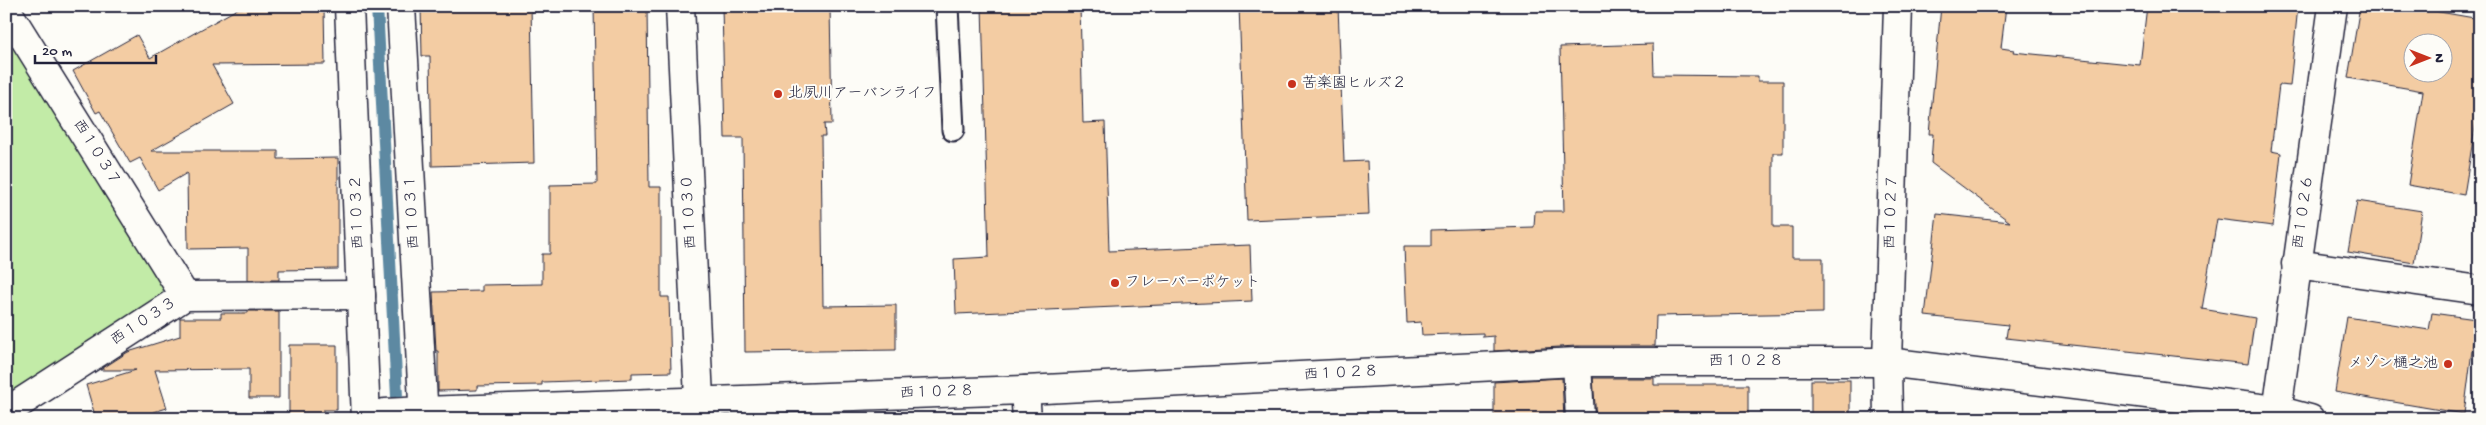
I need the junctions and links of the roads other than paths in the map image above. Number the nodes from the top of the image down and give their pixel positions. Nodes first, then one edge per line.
1 (349, 6) edge
2 (401, 6) edge
3 (680, 6) edge
4 (947, 6) edge
5 (1898, 6) edge
6 (2333, 6) edge
7 (6, 9) edge
8 (953, 130) dead end
9 (2296, 264) junction
10 (2480, 290) edge
11 (361, 295) junction
12 (185, 296) junction
13 (1577, 362) junction
14 (1887, 362) junction
15 (1025, 390) junction
16 (699, 410) edge
17 (6, 412) edge
18 (421, 414) edge
19 (2276, 414) edge
20 (374, 417) edge
21 (1027, 419) edge
22 (1580, 419) edge
23 (1888, 419) edge
24 (2310, 419) edge

1 - 11 street, 西１０３２
2 - 18 street, 西１０３１
3 - 16 street, 西１０３０
4 - 8 lane
5 - 14 street, 西１０２７
6 - 9 street, 西１０２６
7 - 12 street, 西１０３７
9 - 10 street
9 - 19 street, 西１０２６
11 - 12 street, 西１０３３
11 - 20 street, 西１０３２
12 - 17 street, 西１０３３
13 - 14 street, 西１０２８
13 - 15 street, 西１０２８
13 - 22 street
14 - 19 street, 西１０２８
14 - 23 street, 西１０２７
15 - 16 street, 西１０２８
15 - 21 street
16 - 18 street, 西１０２８
18 - 20 street, 西１０２８
19 - 24 street, 西１０２８

